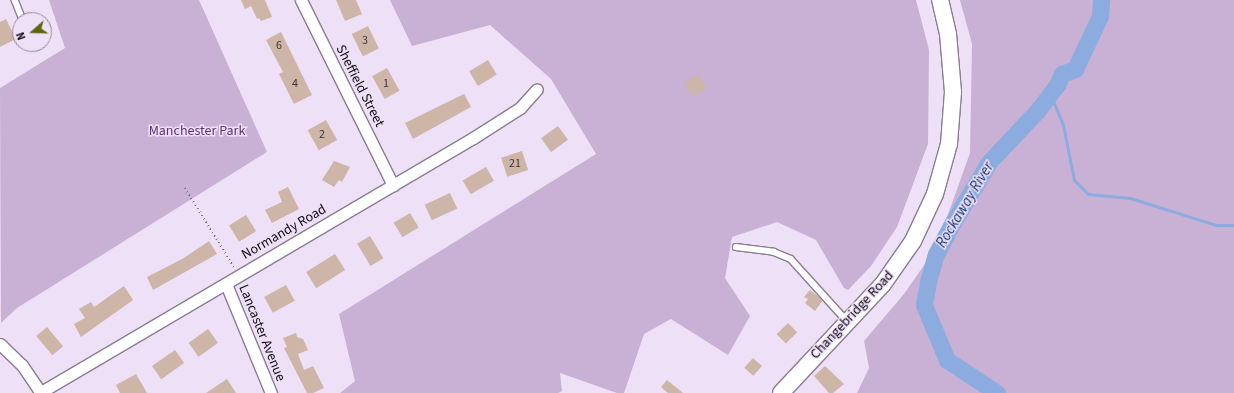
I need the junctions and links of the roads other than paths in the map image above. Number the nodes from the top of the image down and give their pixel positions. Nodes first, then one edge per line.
1 (15, 0) edge
2 (301, 0) edge
3 (940, 0) edge
4 (20, 12) edge
5 (537, 90) dead end
6 (393, 185) junction
7 (736, 247) dead end
8 (226, 284) junction
9 (848, 321) junction
10 (0, 344) edge
11 (41, 393) edge
12 (271, 393) edge
13 (781, 393) edge

1 - 4 lane
2 - 6 street, Sheffield Street
3 - 9 main road, Changebridge Road
5 - 6 street, Normandy Road
6 - 8 street, Normandy Road
7 - 9 lane
8 - 11 street, Normandy Road
8 - 12 street, Lancaster Avenue
9 - 13 main road, Changebridge Road
10 - 11 street

